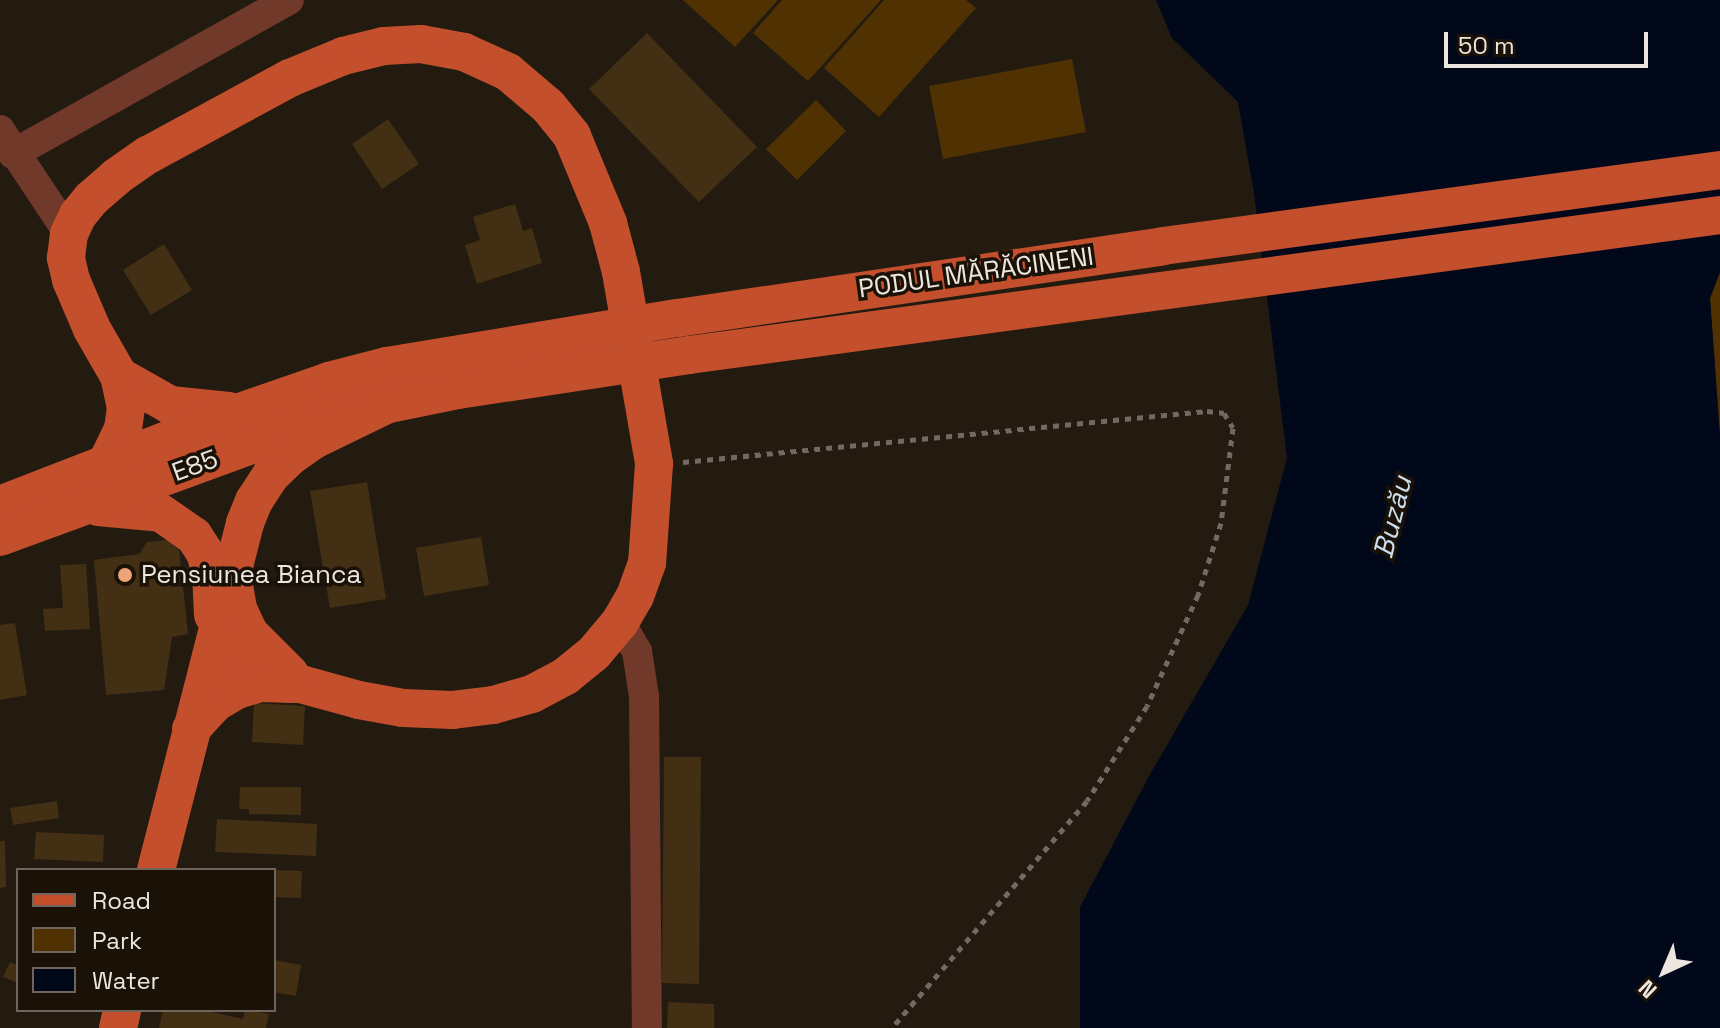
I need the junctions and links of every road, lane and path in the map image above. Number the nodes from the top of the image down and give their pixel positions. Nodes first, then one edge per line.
1 (289, 0) edge
2 (7, 142) edge
3 (1720, 170) edge
4 (1720, 215) edge
5 (69, 234) junction
6 (119, 376) junction
7 (390, 384) junction
8 (240, 412) junction
9 (106, 464) junction
10 (654, 464) junction
11 (0, 505) edge
12 (83, 507) junction
13 (0, 537) edge
14 (232, 575) junction
15 (620, 622) junction
16 (213, 651) junction
17 (301, 684) junction
18 (191, 729) junction
19 (156, 868) edge
20 (647, 1028) edge
21 (892, 1028) edge

1 - 2 street
2 - 5 street
3 - 7 main road, PODUL MĂRĂCINENI, bridge
4 - 7 main road, PODUL MĂRĂCINENI, bridge
5 - 6 main road
5 - 10 main road
6 - 8 main road
6 - 9 main road
7 - 8 main road, PODUL MĂRĂCINENI
7 - 12 main road, E85
7 - 14 main road
8 - 9 main road, E85
9 - 11 main road, E85
10 - 15 main road
10 - 21 path
12 - 13 main road, E85
12 - 16 main road
14 - 16 main road
14 - 17 main road
15 - 17 main road
15 - 20 street
16 - 17 main road
16 - 18 main road
17 - 18 main road
18 - 19 main road

